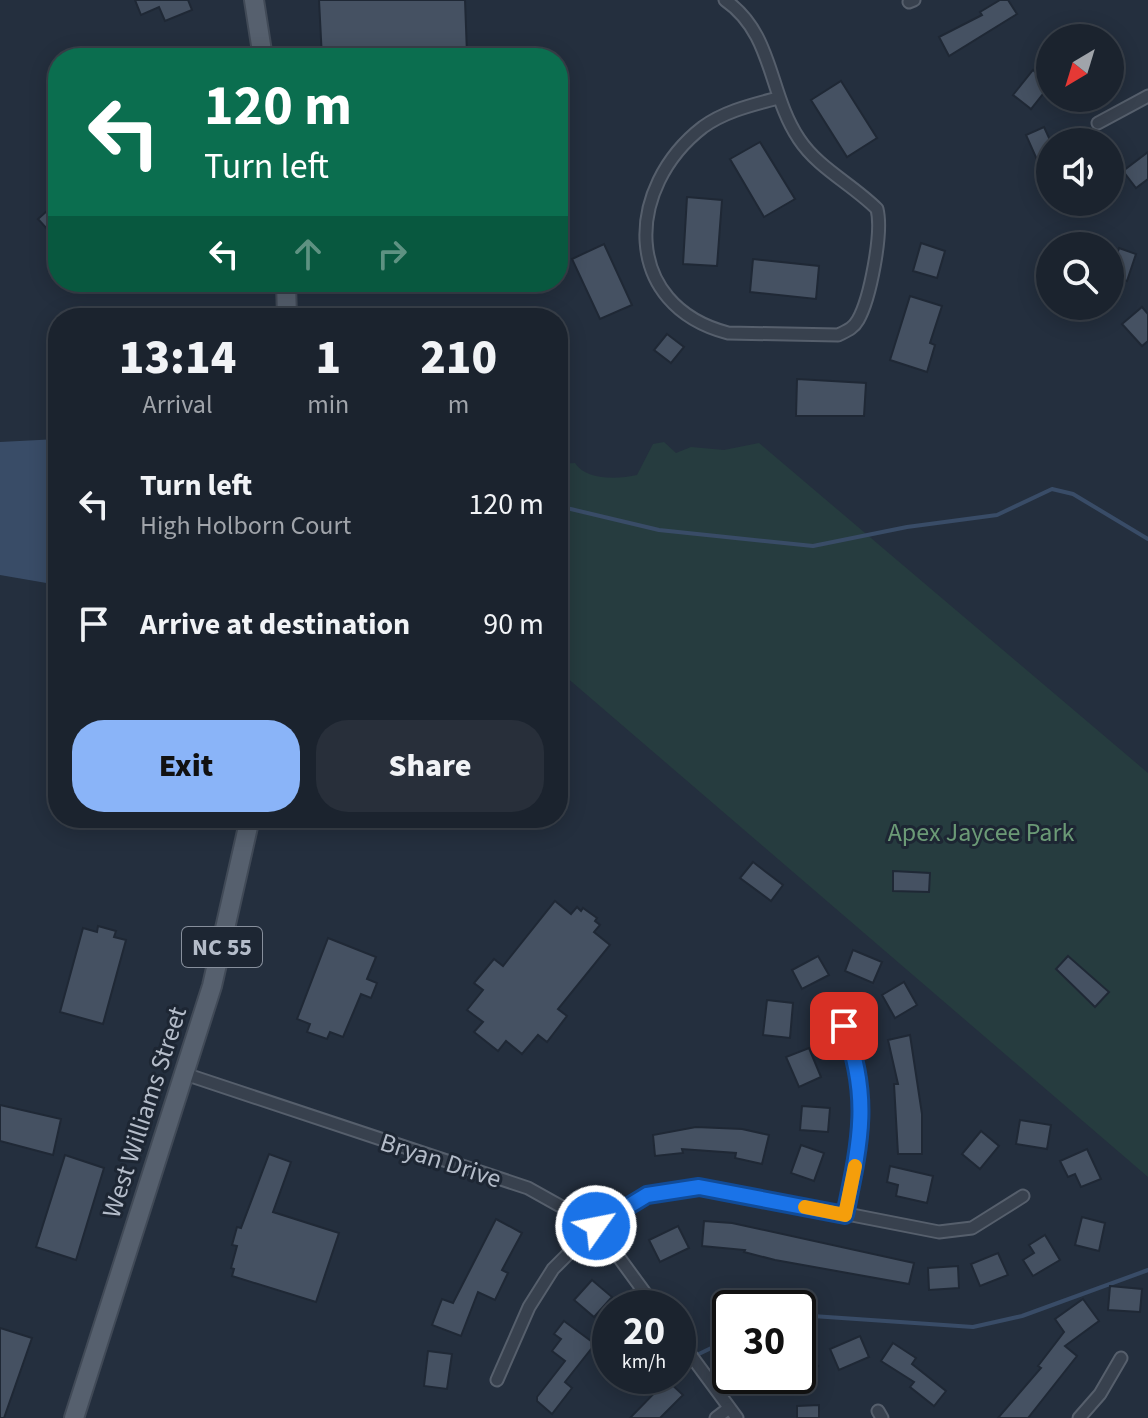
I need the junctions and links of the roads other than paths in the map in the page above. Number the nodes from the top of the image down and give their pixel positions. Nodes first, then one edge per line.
1 (254, 0) edge
2 (725, 0) edge
3 (261, 48) edge
4 (1148, 96) edge
5 (778, 98) junction
6 (1098, 123) dead end
7 (248, 828) edge
8 (844, 1026) dead end
9 (185, 1074) junction
10 (1023, 1196) dead end
11 (845, 1215) junction
12 (596, 1226) junction
13 (643, 1290) edge
14 (1121, 1358) dead end
15 (696, 1363) edge
16 (497, 1380) dead end
17 (729, 1408) junction
18 (74, 1418) edge
19 (716, 1418) edge
20 (737, 1418) edge
21 (1079, 1418) edge

1 - 3 main road
2 - 5 street
4 - 6 street
5 - 5 street
7 - 9 main road, West Williams Street / NC 55
8 - 11 street
9 - 12 street, Bryan Drive
9 - 18 main road, West Williams Street / NC 55
10 - 11 street
11 - 12 street
12 - 13 street, Bryan Drive
12 - 16 street
14 - 21 street
15 - 17 street
17 - 19 street
17 - 20 street

